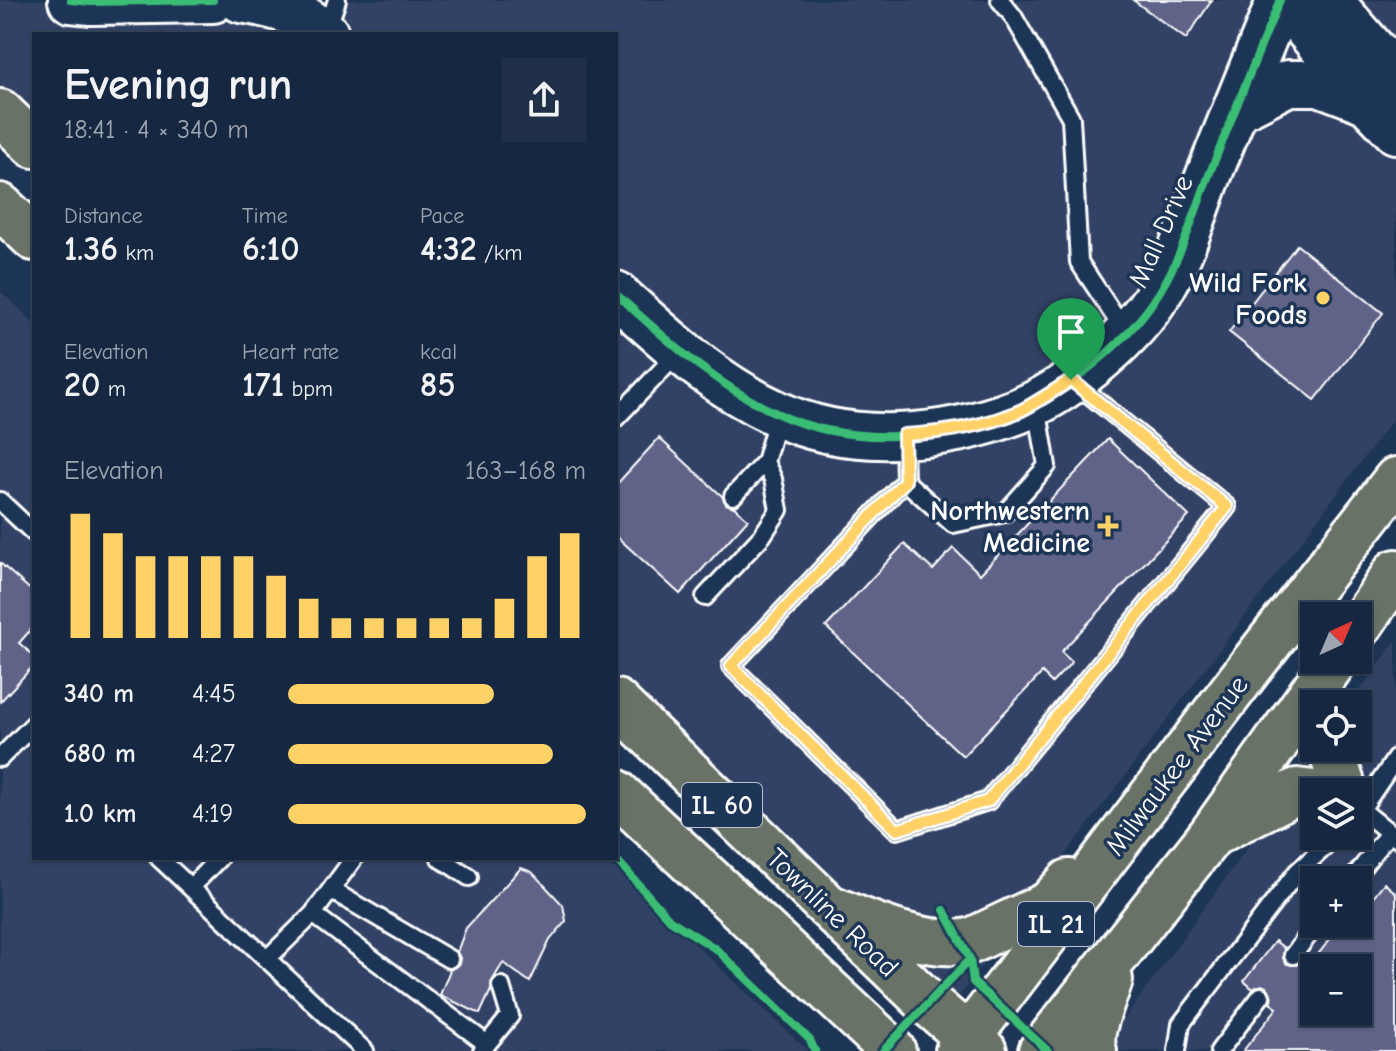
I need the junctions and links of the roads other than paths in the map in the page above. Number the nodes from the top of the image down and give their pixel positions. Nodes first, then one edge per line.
1 (71, 0) edge
2 (213, 0) edge
3 (241, 0) edge
4 (337, 0) edge
5 (1000, 0) edge
6 (1280, 0) edge
7 (1299, 0) edge
8 (1329, 0) edge
9 (323, 32) edge
10 (327, 32) edge
11 (1386, 103) edge
12 (1235, 110) junction
13 (0, 112) edge
14 (32, 143) edge
15 (0, 206) edge
16 (0, 223) edge
17 (32, 236) edge
18 (32, 256) edge
19 (618, 296) edge
20 (1126, 334) junction
21 (680, 351) junction
22 (1054, 390) junction
23 (779, 415) junction
24 (618, 416) edge
25 (904, 435) junction
26 (765, 462) junction
27 (1396, 480) edge
28 (905, 481) junction
29 (733, 496) dead end
30 (0, 501) edge
31 (32, 531) edge
32 (1396, 572) edge
33 (705, 597) dead end
34 (1372, 607) edge
35 (1251, 666) junction
36 (1325, 674) edge
37 (618, 704) edge
38 (31, 732) edge
39 (0, 758) edge
40 (1396, 758) edge
41 (1372, 788) edge
42 (1300, 791) edge
43 (618, 794) edge
44 (1372, 819) edge
45 (1211, 835) junction
46 (1392, 835) edge
47 (1321, 850) edge
48 (161, 860) edge
49 (217, 860) edge
50 (353, 860) edge
51 (443, 860) edge
52 (1364, 866) edge
53 (469, 877) dead end
54 (191, 887) junction
55 (331, 890) junction
56 (828, 907) junction
57 (313, 914) junction
58 (1306, 938) edge
59 (1119, 955) junction
60 (1293, 955) dead end
61 (267, 959) junction
62 (449, 959) dead end
63 (501, 986) dead end
64 (1261, 996) dead end
65 (485, 1047) edge
66 (971, 1047) edge
67 (365, 1051) edge
68 (893, 1051) edge
69 (1041, 1051) edge
70 (1094, 1051) edge
71 (1177, 1051) edge
72 (1219, 1051) edge

1 - 2 street
3 - 9 street
4 - 10 lane
5 - 20 lane
6 - 12 street, Mall Drive
7 - 11 street
8 - 11 street
11 - 12 street
12 - 20 street, Mall Drive
13 - 14 main road
15 - 17 main road
16 - 18 lane
19 - 21 street, Mall Drive
20 - 22 street, Mall Drive
21 - 23 street, Mall Drive
21 - 24 lane
22 - 25 street, Mall Drive
22 - 28 lane
22 - 28 lane
23 - 25 street, Mall Drive
23 - 26 lane
25 - 28 lane
26 - 29 lane
26 - 33 lane
27 - 35 main road, Milwaukee Avenue / IL 21
30 - 31 lane
32 - 34 main road
35 - 56 main road
35 - 66 main road, Milwaukee Avenue / IL 21
36 - 45 main road, IL 21
37 - 56 main road, Townline Road / IL 60
38 - 39 lane
40 - 41 lane
42 - 45 main road
43 - 68 main road, IL 60
44 - 46 lane
45 - 59 main road, IL 21
46 - 52 lane
47 - 71 lane
48 - 54 lane
49 - 54 lane
50 - 55 lane
51 - 53 lane
54 - 61 lane
55 - 57 lane
55 - 62 lane
56 - 66 main road, Townline Road / IL 60
57 - 61 lane
57 - 65 lane
58 - 60 lane
59 - 69 main road, IL 21
59 - 70 main road
61 - 67 lane
63 - 65 lane
64 - 72 lane

